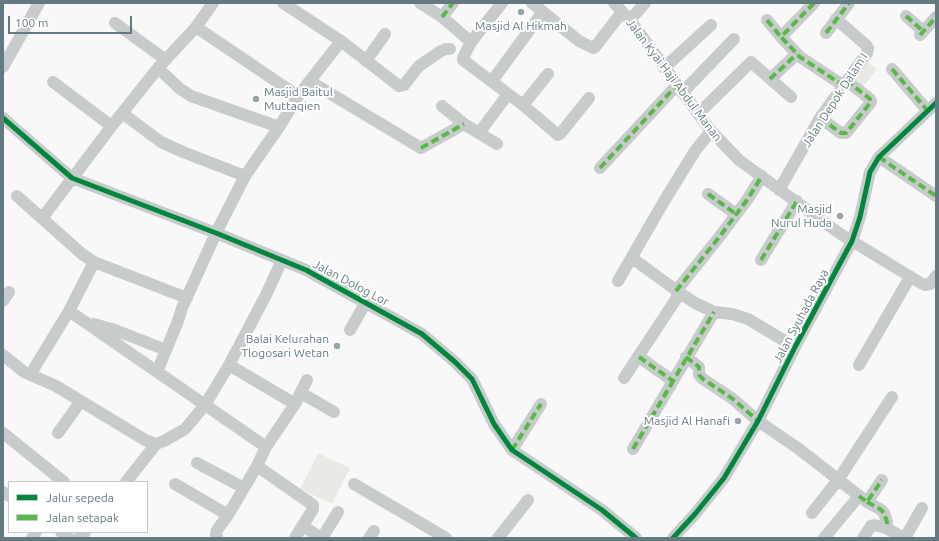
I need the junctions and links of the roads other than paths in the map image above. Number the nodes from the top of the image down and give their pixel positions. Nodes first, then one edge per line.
1 (40, 3) edge
2 (213, 3) edge
3 (283, 3) edge
4 (420, 3) edge
5 (453, 3) edge
6 (502, 3) edge
7 (532, 3) edge
8 (645, 3) edge
9 (814, 3) edge
10 (849, 3) edge
11 (622, 12) edge
12 (542, 13) junction
13 (906, 16) dead end
14 (936, 17) edge
15 (442, 18) junction
16 (836, 19) junction
17 (766, 20) dead end
18 (115, 23) dead end
19 (711, 25) dead end
20 (196, 27) junction
21 (826, 32) dead end
22 (385, 34) dead end
23 (781, 37) junction
24 (734, 39) dead end
25 (341, 41) junction
26 (471, 42) junction
27 (450, 49) dead end
28 (797, 54) junction
29 (366, 61) junction
30 (162, 64) junction
31 (3, 67) edge
32 (664, 68) junction
33 (892, 69) dead end
34 (548, 74) dead end
35 (770, 80) junction
36 (492, 81) junction
37 (53, 82) dead end
38 (311, 82) junction
39 (846, 84) junction
40 (680, 89) junction
41 (508, 94) junction
42 (298, 96) junction
43 (792, 97) dead end
44 (589, 98) dead end
45 (523, 105) junction
46 (442, 106) dead end
47 (932, 106) edge
48 (122, 113) junction
49 (698, 114) junction
50 (3, 118) edge
51 (820, 118) junction
52 (464, 124) junction
53 (111, 127) junction
54 (279, 127) junction
55 (711, 132) junction
56 (479, 133) junction
57 (497, 144) dead end
58 (878, 157) junction
59 (600, 168) dead end
60 (245, 176) junction
61 (762, 176) junction
62 (72, 178) junction
63 (779, 190) junction
64 (708, 194) dead end
65 (17, 196) dead end
66 (936, 196) edge
67 (796, 201) junction
68 (736, 214) junction
69 (43, 217) junction
70 (216, 233) junction
71 (852, 241) junction
72 (632, 258) junction
73 (282, 260) junction
74 (761, 260) dead end
75 (94, 262) junction
76 (910, 276) junction
77 (935, 279) edge
78 (618, 281) dead end
79 (678, 292) junction
80 (187, 298) junction
81 (366, 302) junction
82 (69, 311) junction
83 (714, 312) junction
84 (85, 321) junction
85 (350, 330) dead end
86 (795, 347) junction
87 (166, 350) junction
88 (3, 355) edge
89 (686, 357) junction
90 (639, 358) junction
91 (228, 365) junction
92 (859, 365) dead end
93 (157, 372) junction
94 (30, 375) junction
95 (624, 378) dead end
96 (307, 380) dead end
97 (673, 381) junction
98 (892, 397) dead end
99 (298, 399) junction
100 (81, 401) junction
101 (542, 404) dead end
102 (205, 406) junction
103 (334, 412) dead end
104 (758, 421) junction
105 (58, 433) dead end
106 (3, 434) edge
107 (156, 444) junction
108 (266, 446) junction
109 (633, 449) dead end
110 (512, 450) junction
111 (197, 463) dead end
112 (257, 466) junction
113 (838, 480) junction
114 (882, 480) dead end
115 (63, 481) edge
116 (127, 481) edge
117 (175, 484) dead end
118 (354, 484) dead end
119 (244, 488) junction
120 (863, 499) junction
121 (528, 500) dead end
122 (922, 508) dead end
123 (338, 512) dead end
124 (812, 513) dead end
125 (228, 515) junction
126 (303, 526) junction
127 (881, 527) junction
128 (217, 538) edge
129 (295, 538) edge
130 (322, 538) edge
131 (446, 538) edge
132 (498, 538) edge
133 (636, 538) edge
134 (673, 538) edge
135 (824, 538) edge
136 (863, 538) edge
137 (904, 538) edge

1 - 31 street
2 - 20 street
3 - 25 street
4 - 15 street
5 - 15 street
6 - 26 street
7 - 12 street
8 - 11 street
9 - 23 street
10 - 16 street
11 - 12 street
11 - 32 street, Jalan Kyai Haji Abdul Manan
12 - 36 street
13 - 14 street
15 - 26 street
16 - 21 street
16 - 39 street, Jalan Depok Dalam I
17 - 23 street
18 - 30 street
19 - 32 street
20 - 30 street
20 - 42 street
22 - 29 street
23 - 28 street
24 - 40 street
25 - 29 street
25 - 38 street
26 - 36 street
27 - 29 street
28 - 35 street
28 - 39 street
30 - 48 street
30 - 54 street
32 - 40 street, Jalan Kyai Haji Abdul Manan
33 - 47 street
34 - 45 street
35 - 43 street
35 - 49 street
36 - 41 street
37 - 53 street
38 - 42 street
38 - 52 street
39 - 51 street, Jalan Depok Dalam I
39 - 51 street
40 - 49 street, Jalan Kyai Haji Abdul Manan
40 - 59 street
41 - 45 street
41 - 56 street
42 - 54 street
44 - 45 street
46 - 52 street
47 - 58 street, Jalan Syuhada Raya
48 - 53 street
48 - 60 street
49 - 55 street, Jalan Kyai Haji Abdul Manan
50 - 62 street, Jalan Dolog Lor
51 - 63 street, Jalan Depok Dalam I
52 - 56 street
53 - 62 street
54 - 60 street
55 - 61 street, Jalan Kyai Haji Abdul Manan
55 - 72 street
56 - 57 street
58 - 66 street
58 - 71 street, Jalan Syuhada Raya
60 - 70 street
61 - 63 street, Jalan Kyai Haji Abdul Manan
61 - 68 street
62 - 69 street
62 - 70 street, Jalan Dolog Lor
63 - 67 street, Jalan Kyai Haji Abdul Manan
64 - 68 street
65 - 69 street
67 - 71 street, Jalan Kyai Haji Abdul Manan
67 - 74 street
68 - 79 street
69 - 75 street
70 - 73 street, Jalan Dolog Lor
70 - 80 street
71 - 76 street, Jalan Kyai Haji Abdul Manan
71 - 86 street, Jalan Syuhada Raya
72 - 78 street
72 - 79 street
73 - 81 street, Jalan Dolog Lor
73 - 91 street
75 - 80 street
75 - 82 street
76 - 77 street, Jalan Kyai Haji Abdul Manan
76 - 92 street
79 - 83 street
79 - 90 street
80 - 87 street
81 - 85 street
81 - 110 street, Jalan Dolog Lor
82 - 84 street
82 - 94 street
83 - 86 street
83 - 89 street
84 - 87 street
84 - 93 street
86 - 104 street, Jalan Syuhada Raya
87 - 93 street
88 - 94 street
89 - 97 street
89 - 104 street
90 - 95 street
90 - 97 street
91 - 99 street
91 - 102 street
93 - 102 street
94 - 100 street
96 - 99 street
97 - 109 street
98 - 113 street
99 - 103 street
99 - 108 street
100 - 105 street
100 - 107 street
101 - 110 street
102 - 107 street
102 - 108 street
104 - 113 street
104 - 134 street, Jalan Syuhada Raya
106 - 115 street
107 - 116 street
108 - 112 street
110 - 133 street, Jalan Dolog Lor
111 - 119 street
112 - 119 street
112 - 126 street
113 - 120 street
113 - 124 street
114 - 120 street
117 - 125 street
118 - 131 street
119 - 125 street
120 - 127 street
120 - 135 street
121 - 132 street
122 - 137 street
123 - 130 street
125 - 128 street
126 - 129 street
126 - 130 street
127 - 136 street
127 - 137 street

